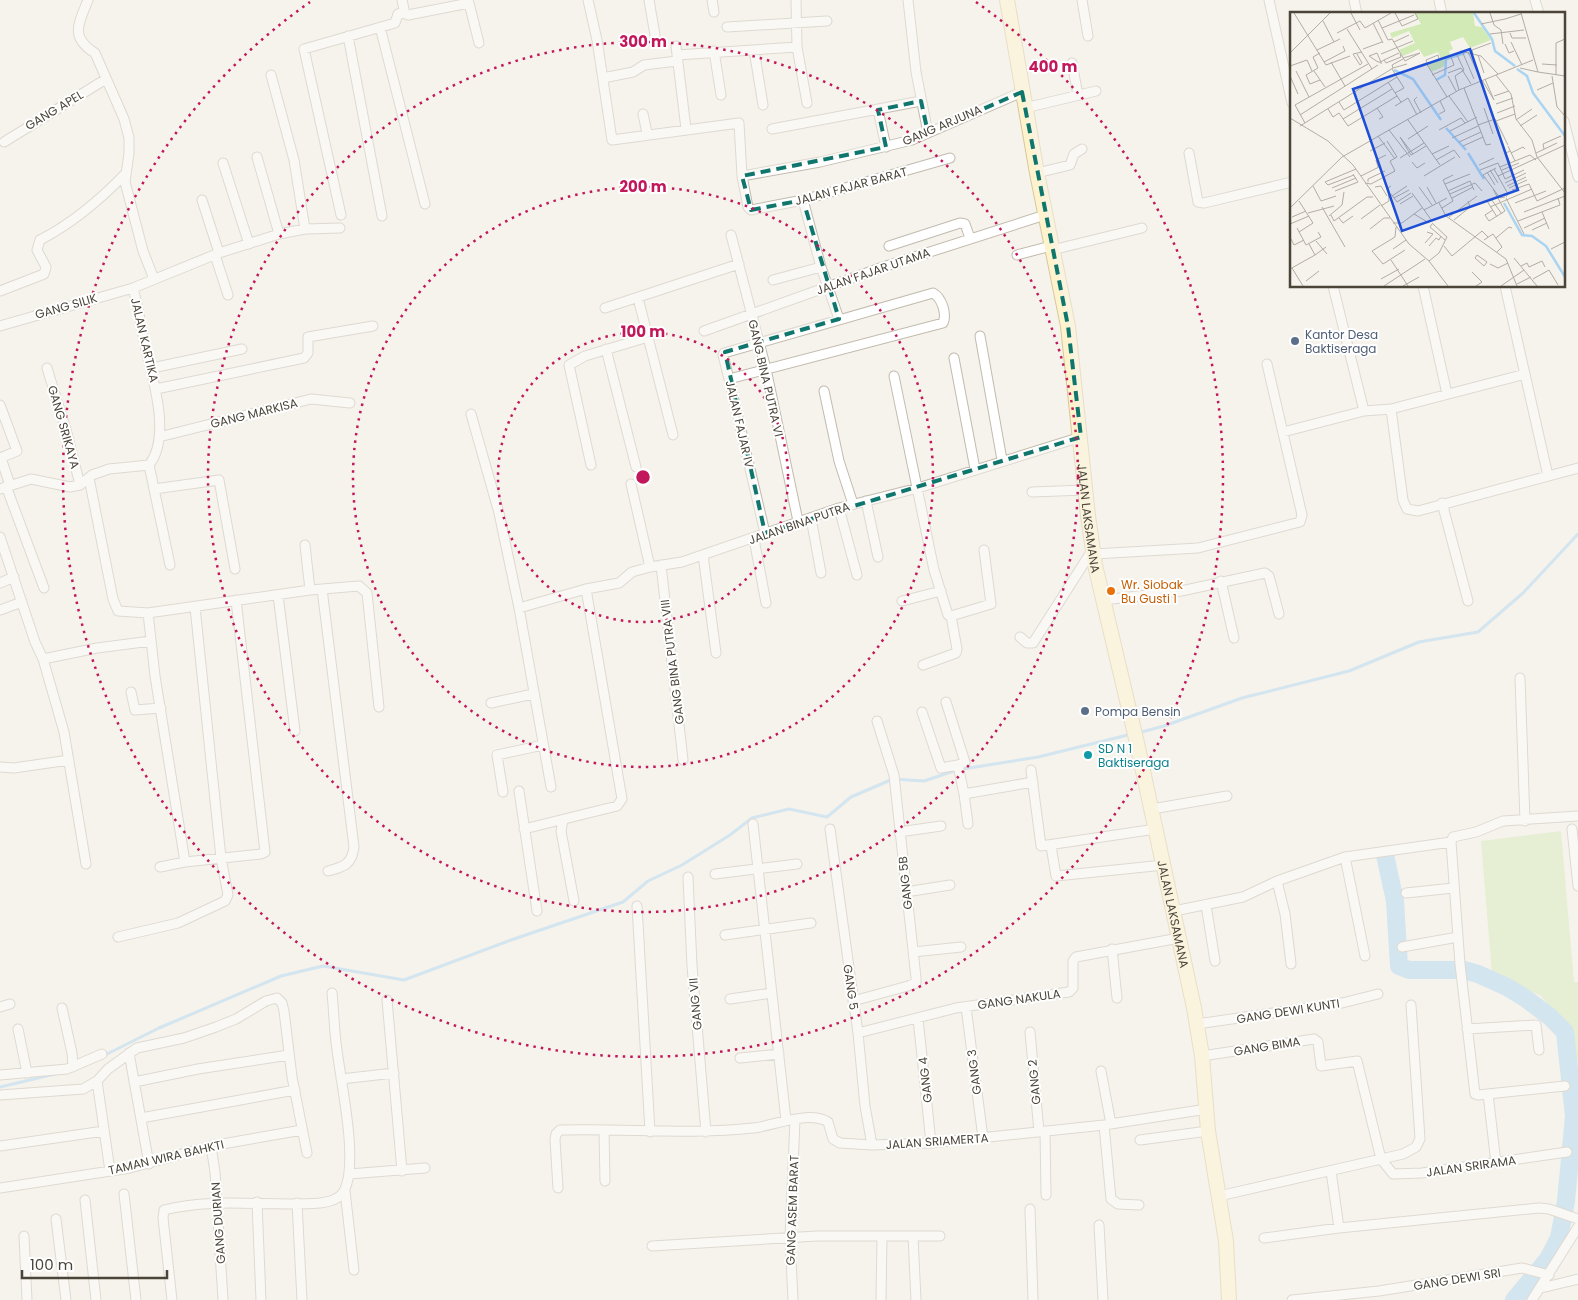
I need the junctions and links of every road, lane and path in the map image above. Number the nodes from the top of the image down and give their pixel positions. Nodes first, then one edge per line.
1 (88, 0) edge
2 (402, 0) edge
3 (588, 0) edge
4 (649, 0) edge
5 (712, 0) edge
6 (796, 0) edge
7 (908, 0) edge
8 (1007, 0) edge
9 (1082, 0) edge
10 (1269, 0) edge
11 (404, 12) junction
12 (714, 12) dead end
13 (826, 21) dead end
14 (798, 23) junction
15 (380, 27) junction
16 (727, 27) dead end
17 (655, 35) dead end
18 (348, 36) junction
19 (1088, 36) dead end
20 (479, 43) dead end
21 (676, 46) dead end
22 (797, 47) junction
23 (754, 50) junction
24 (714, 51) junction
25 (677, 58) junction
26 (1072, 63) dead end
27 (271, 75) dead end
28 (603, 78) junction
29 (106, 79) junction
30 (1096, 91) dead end
31 (1022, 92) junction
32 (1290, 93) edge
33 (721, 95) dead end
34 (1078, 95) junction
35 (921, 101) junction
36 (807, 103) dead end
37 (764, 105) dead end
38 (1025, 108) junction
39 (878, 110) junction
40 (644, 114) dead end
41 (686, 129) junction
42 (772, 129) dead end
43 (1566, 129) edge
44 (647, 134) junction
45 (928, 134) junction
46 (4, 142) dead end
47 (886, 147) junction
48 (1082, 149) dead end
49 (1189, 153) dead end
50 (257, 157) dead end
51 (950, 158) dead end
52 (223, 163) dead end
53 (126, 173) junction
54 (1037, 173) junction
55 (742, 176) junction
56 (1578, 177) edge
57 (1290, 182) edge
58 (202, 200) dead end
59 (803, 200) junction
60 (425, 204) dead end
61 (341, 215) dead end
62 (1045, 215) junction
63 (382, 216) dead end
64 (340, 228) dead end
65 (1142, 228) dead end
66 (305, 229) junction
67 (279, 234) junction
68 (731, 235) dead end
69 (970, 238) junction
70 (249, 244) junction
71 (889, 246) dead end
72 (1051, 248) junction
73 (217, 254) junction
74 (1017, 255) dead end
75 (739, 264) junction
76 (821, 267) junction
77 (154, 279) junction
78 (773, 280) dead end
79 (829, 286) junction
80 (132, 288) junction
81 (1333, 288) edge
82 (1423, 288) edge
83 (1505, 288) edge
84 (0, 291) edge
85 (228, 295) dead end
86 (638, 298) junction
87 (605, 308) dead end
88 (751, 312) junction
89 (839, 319) junction
90 (0, 326) edge
91 (373, 326) dead end
92 (704, 331) dead end
93 (980, 336) dead end
94 (648, 337) junction
95 (760, 342) junction
96 (242, 349) dead end
97 (606, 349) junction
98 (954, 358) dead end
99 (1267, 364) dead end
100 (47, 368) dead end
101 (152, 368) junction
102 (766, 369) junction
103 (1525, 374) junction
104 (894, 376) dead end
105 (729, 379) junction
106 (156, 389) junction
107 (824, 391) dead end
108 (1447, 394) junction
109 (350, 403) dead end
110 (0, 405) edge
111 (1391, 409) junction
112 (1364, 411) junction
113 (471, 414) dead end
114 (1283, 432) junction
115 (673, 435) dead end
116 (159, 437) junction
117 (1081, 437) junction
118 (0, 458) edge
119 (1002, 460) junction
120 (149, 465) junction
121 (591, 465) dead end
122 (636, 467) dead end
123 (1578, 468) edge
124 (975, 469) junction
125 (1548, 476) junction
126 (89, 478) junction
127 (631, 484) dead end
128 (80, 485) junction
129 (5, 486) edge
130 (918, 488) junction
131 (154, 489) junction
132 (1085, 490) junction
133 (1032, 492) dead end
134 (866, 502) junction
135 (853, 504) junction
136 (1442, 504) junction
137 (839, 508) junction
138 (811, 518) junction
139 (798, 521) junction
140 (765, 533) junction
141 (0, 537) edge
142 (754, 538) junction
143 (305, 545) dead end
144 (984, 550) dead end
145 (1094, 551) junction
146 (703, 556) junction
147 (878, 558) dead end
148 (170, 565) dead end
149 (661, 565) junction
150 (650, 567) junction
151 (235, 569) dead end
152 (821, 574) dead end
153 (857, 575) dead end
154 (14, 577) junction
155 (1221, 581) junction
156 (0, 583) edge
157 (44, 588) dead end
158 (322, 589) junction
159 (586, 589) junction
160 (310, 590) junction
161 (940, 591) junction
162 (278, 595) junction
163 (236, 600) junction
164 (1103, 600) junction
165 (902, 601) dead end
166 (1468, 601) dead end
167 (22, 602) junction
168 (766, 603) dead end
169 (195, 607) junction
170 (520, 608) junction
171 (0, 610) edge
172 (148, 613) junction
173 (1279, 614) dead end
174 (952, 616) junction
175 (1020, 637) dead end
176 (1234, 638) dead end
177 (150, 641) junction
178 (716, 652) dead end
179 (43, 659) junction
180 (923, 666) dead end
181 (1520, 678) dead end
182 (131, 692) dead end
183 (533, 694) junction
184 (946, 702) dead end
185 (491, 703) dead end
186 (379, 707) dead end
187 (161, 708) junction
188 (922, 712) dead end
189 (877, 721) dead end
190 (295, 731) dead end
191 (543, 745) junction
192 (69, 760) junction
193 (683, 760) dead end
194 (958, 765) junction
195 (0, 768) edge
196 (1031, 770) dead end
197 (1033, 782) junction
198 (551, 787) dead end
199 (519, 791) dead end
200 (503, 792) dead end
201 (964, 794) junction
202 (1227, 796) dead end
203 (1152, 809) junction
204 (1575, 816) edge
205 (563, 820) junction
206 (1525, 821) junction
207 (753, 824) dead end
208 (968, 824) dead end
209 (941, 826) dead end
210 (524, 829) junction
211 (830, 829) dead end
212 (1156, 829) junction
213 (1575, 829) edge
214 (899, 832) junction
215 (1451, 842) junction
216 (1051, 846) junction
217 (1345, 857) junction
218 (221, 858) junction
219 (185, 862) junction
220 (86, 864) dead end
221 (797, 864) dead end
222 (1164, 865) junction
223 (160, 866) dead end
224 (758, 869) junction
225 (328, 871) dead end
226 (715, 874) dead end
227 (688, 877) dead end
228 (1277, 881) junction
229 (950, 886) dead end
230 (1578, 886) edge
231 (1454, 888) junction
232 (906, 892) junction
233 (1406, 894) dead end
234 (574, 901) dead end
235 (1206, 905) junction
236 (637, 906) dead end
237 (537, 911) dead end
238 (1174, 911) junction
239 (811, 923) dead end
240 (764, 929) junction
241 (725, 935) dead end
242 (1458, 937) junction
243 (118, 938) dead end
244 (1178, 938) junction
245 (960, 947) dead end
246 (1402, 947) dead end
247 (1112, 950) junction
248 (913, 952) junction
249 (1365, 956) dead end
250 (1215, 960) dead end
251 (1291, 964) dead end
252 (332, 993) dead end
253 (772, 993) junction
254 (1378, 994) dead end
255 (1117, 998) dead end
256 (730, 999) dead end
257 (386, 1000) dead end
258 (853, 1001) junction
259 (10, 1004) dead end
260 (1412, 1005) dead end
261 (0, 1007) edge
262 (966, 1007) junction
263 (62, 1008) dead end
264 (918, 1018) junction
265 (1197, 1024) junction
266 (18, 1029) dead end
267 (1467, 1029) junction
268 (1030, 1032) dead end
269 (858, 1033) junction
270 (1539, 1050) dead end
271 (129, 1053) junction
272 (102, 1054) dead end
273 (779, 1054) junction
274 (289, 1055) junction
275 (1202, 1056) junction
276 (740, 1058) dead end
277 (73, 1067) junction
278 (1101, 1071) dead end
279 (27, 1072) junction
280 (394, 1073) junction
281 (0, 1075) edge
282 (341, 1079) junction
283 (97, 1081) junction
284 (134, 1082) junction
285 (1566, 1086) dead end
286 (295, 1090) junction
287 (1488, 1094) junction
288 (0, 1095) edge
289 (1207, 1109) junction
290 (141, 1118) junction
291 (790, 1120) junction
292 (1108, 1124) junction
293 (104, 1130) junction
294 (302, 1130) junction
295 (604, 1131) junction
296 (1208, 1131) junction
297 (650, 1132) junction
298 (706, 1132) junction
299 (1042, 1132) junction
300 (983, 1138) junction
301 (1140, 1140) dead end
302 (930, 1143) junction
303 (872, 1145) junction
304 (0, 1146) edge
305 (211, 1146) junction
306 (1567, 1152) dead end
307 (307, 1153) dead end
308 (1381, 1159) junction
309 (1496, 1163) junction
310 (149, 1164) junction
311 (425, 1168) dead end
312 (402, 1170) junction
313 (110, 1171) junction
314 (1331, 1172) junction
315 (349, 1174) junction
316 (605, 1181) dead end
317 (0, 1188) edge
318 (558, 1188) dead end
319 (345, 1191) junction
320 (124, 1194) dead end
321 (1046, 1195) dead end
322 (1219, 1196) junction
323 (85, 1200) dead end
324 (257, 1202) junction
325 (297, 1203) junction
326 (217, 1204) junction
327 (1139, 1205) dead end
328 (1030, 1209) dead end
329 (1575, 1218) edge
330 (56, 1220) dead end
331 (1099, 1226) dead end
332 (1578, 1227) edge
333 (1339, 1228) junction
334 (1576, 1235) edge
335 (24, 1236) dead end
336 (913, 1236) junction
337 (940, 1236) dead end
338 (790, 1237) junction
339 (882, 1237) junction
340 (1264, 1238) dead end
341 (652, 1246) dead end
342 (354, 1270) dead end
343 (1546, 1274) junction
344 (1578, 1279) edge
345 (1541, 1288) junction
346 (27, 1300) edge
347 (66, 1300) edge
348 (96, 1300) edge
349 (136, 1300) edge
350 (172, 1300) edge
351 (223, 1300) edge
352 (260, 1300) edge
353 (302, 1300) edge
354 (793, 1300) edge
355 (881, 1300) edge
356 (916, 1300) edge
357 (1032, 1300) edge
358 (1102, 1300) edge
359 (1229, 1300) edge
360 (1292, 1300) edge
361 (1532, 1300) edge

1 - 29 street
2 - 11 street
3 - 28 street
4 - 17 street
5 - 12 street
6 - 14 street
7 - 35 street
8 - 31 main road, JALAN LAKSAMANA
9 - 19 street
10 - 32 street
11 - 15 street
11 - 20 street
13 - 14 street
14 - 16 street
14 - 22 street
15 - 18 street
15 - 60 street
18 - 61 street
18 - 63 street
21 - 25 street
22 - 23 street
22 - 36 street
23 - 24 street
23 - 37 street
24 - 25 street
24 - 33 street
25 - 28 street
25 - 41 street
26 - 34 street
27 - 66 street
28 - 44 street
29 - 46 street, GANG APEL
29 - 53 street
30 - 34 street
31 - 38 main road, JALAN LAKSAMANA
31 - 45 street, GANG ARJUNA
34 - 38 street
35 - 39 street
35 - 45 street
38 - 54 main road, JALAN LAKSAMANA
39 - 42 street
39 - 47 street, GANG ARJUNA
40 - 44 street
41 - 44 street
41 - 55 street
43 - 56 street
45 - 47 street, GANG ARJUNA
47 - 55 street
48 - 54 street
49 - 57 street
50 - 67 street
51 - 59 street, JALAN FAJAR BARAT
52 - 70 street
53 - 77 street
53 - 84 street
54 - 62 main road, JALAN LAKSAMANA
55 - 59 street, JALAN FAJAR BARAT
58 - 73 street
59 - 76 street
62 - 69 street, JALAN FAJAR UTAMA
62 - 72 main road, JALAN LAKSAMANA
64 - 66 street, JALAN KARTIKA
65 - 72 street
66 - 67 street, JALAN KARTIKA
67 - 70 street, JALAN KARTIKA
68 - 75 street, GANG BINA PUTRA VI
69 - 71 street
69 - 79 street, JALAN FAJAR UTAMA
70 - 73 street, JALAN KARTIKA
72 - 74 street
72 - 117 main road, JALAN LAKSAMANA
73 - 77 street, JALAN KARTIKA
73 - 85 street
75 - 86 street
75 - 88 street, GANG BINA PUTRA VI
76 - 78 street
76 - 79 street
77 - 80 street, JALAN KARTIKA
79 - 88 street, JALAN FAJAR UTAMA
79 - 89 street
80 - 90 street, GANG SILIK
80 - 101 street, JALAN KARTIKA
81 - 112 street
82 - 108 street
83 - 103 street
86 - 87 street
86 - 94 street
88 - 92 street, JALAN FAJAR UTAMA
88 - 95 street, GANG BINA PUTRA VI
89 - 95 street
89 - 102 street
91 - 106 street
93 - 119 street
94 - 97 street
94 - 115 street
95 - 102 street, GANG BINA PUTRA VI
95 - 105 street, JALAN FAJAR IV
96 - 101 street
97 - 121 street
97 - 122 street
98 - 124 street
99 - 114 street
100 - 128 street, GANG SRIKAYA
101 - 106 street, JALAN KARTIKA
102 - 105 street
102 - 139 street, GANG BINA PUTRA VI
103 - 108 street
103 - 125 street
104 - 130 street
105 - 140 street, JALAN FAJAR IV
106 - 116 street, JALAN KARTIKA
107 - 135 street
108 - 111 street
109 - 116 street, GANG MARKISA
110 - 118 street
111 - 112 street
111 - 136 street
112 - 114 street
113 - 170 street
114 - 145 street
116 - 120 street, JALAN KARTIKA
117 - 119 street, JALAN BINA PUTRA
117 - 132 main road, JALAN LAKSAMANA
118 - 129 street
119 - 124 street, JALAN BINA PUTRA
120 - 126 street
120 - 131 street
123 - 125 street
124 - 130 street, JALAN BINA PUTRA
125 - 136 street
126 - 128 street
126 - 172 street
127 - 150 street
128 - 129 street
129 - 157 street
130 - 134 street, JALAN BINA PUTRA
130 - 161 street
131 - 148 street
131 - 151 street
132 - 133 street
132 - 145 main road, JALAN LAKSAMANA
134 - 135 street, JALAN BINA PUTRA
134 - 147 street
135 - 137 street, JALAN BINA PUTRA
136 - 166 street
137 - 138 street, JALAN BINA PUTRA
137 - 153 street
138 - 139 street, JALAN BINA PUTRA
138 - 152 street
139 - 140 street, JALAN BINA PUTRA
140 - 142 street, JALAN BINA PUTRA
141 - 154 street
142 - 146 street, JALAN BINA PUTRA
142 - 168 street
143 - 160 street
144 - 174 street
145 - 164 main road, JALAN LAKSAMANA
145 - 175 street
146 - 149 street, JALAN BINA PUTRA
146 - 178 street
149 - 150 street, JALAN BINA PUTRA
149 - 193 street, GANG BINA PUTRA VIII
150 - 159 street, JALAN BINA PUTRA
154 - 156 street
154 - 167 street
155 - 164 street
155 - 173 street
155 - 176 street
158 - 160 street
158 - 186 street
158 - 225 street
159 - 170 street, JALAN BINA PUTRA
159 - 205 street
160 - 162 street
161 - 165 street
161 - 174 street
162 - 163 street
162 - 190 street
163 - 169 street
163 - 218 street
164 - 203 main road, JALAN LAKSAMANA
167 - 171 street
167 - 179 street
169 - 172 street
169 - 218 street
170 - 183 street
172 - 177 street
174 - 180 street
177 - 179 street
177 - 187 street
179 - 192 street
181 - 206 street
182 - 187 street
183 - 185 street
183 - 191 street
184 - 194 street
187 - 219 street
188 - 194 street
189 - 214 street, GANG 5B
191 - 198 street
191 - 200 street
192 - 195 street
192 - 220 street
194 - 201 street
196 - 197 street
197 - 201 street
197 - 216 street
199 - 210 street
201 - 208 street
202 - 203 street
203 - 212 main road, JALAN LAKSAMANA
204 - 206 street
204 - 213 street
205 - 210 street
205 - 234 street
206 - 215 street
207 - 224 street, GANG ASEM BARAT
209 - 214 street
210 - 237 street
211 - 258 street, GANG 5
212 - 216 street
212 - 222 main road, JALAN LAKSAMANA
213 - 230 street
214 - 232 street, GANG 5B
215 - 217 street
215 - 231 street
216 - 222 street
217 - 228 street
217 - 249 street
218 - 219 street
218 - 243 street
219 - 223 street
221 - 224 street
222 - 238 main road, JALAN LAKSAMANA
224 - 226 street
224 - 240 street, GANG ASEM BARAT
227 - 298 street, GANG VII
228 - 235 street
228 - 251 street
229 - 232 street
231 - 233 street
231 - 242 street
232 - 248 street, GANG 5B
235 - 238 street
235 - 250 street
236 - 297 street
238 - 244 main road, JALAN LAKSAMANA
239 - 240 street
240 - 241 street
240 - 253 street, GANG ASEM BARAT
242 - 246 street
242 - 267 street
244 - 247 street, GANG NAKULA
244 - 265 main road, JALAN LAKSAMANA
245 - 248 street
247 - 255 street
247 - 262 street, GANG NAKULA
248 - 258 street, GANG 5B
252 - 282 street
253 - 256 street
253 - 273 street, GANG ASEM BARAT
254 - 265 street, GANG DEWI KUNTI
257 - 280 street
258 - 269 street, GANG 5
259 - 261 street
260 - 308 street
262 - 264 street, GANG NAKULA
262 - 300 street, GANG 3
263 - 277 street
264 - 269 street, GANG NAKULA
264 - 302 street, GANG 4
265 - 275 main road, JALAN LAKSAMANA
266 - 279 street
267 - 270 street
267 - 287 street
268 - 299 street, GANG 2
269 - 303 street, GANG 5
271 - 274 street
271 - 283 street
271 - 284 street
272 - 277 street
273 - 276 street
273 - 291 street, GANG ASEM BARAT
274 - 284 street
274 - 286 street
275 - 289 main road, JALAN LAKSAMANA
275 - 308 street, GANG BIMA
277 - 279 street
278 - 292 street
279 - 281 street
280 - 282 street
280 - 312 street
282 - 315 street
283 - 288 street
283 - 293 street
284 - 290 street
285 - 287 street
286 - 290 street
286 - 294 street
287 - 309 street
289 - 292 street, JALAN SRIAMERTA
289 - 296 main road, JALAN LAKSAMANA
290 - 310 street
291 - 298 street, JALAN SRIAMERTA
291 - 303 street, JALAN SRIAMERTA
291 - 338 street, GANG ASEM BARAT
292 - 299 street, JALAN SRIAMERTA
292 - 327 street
293 - 304 street
293 - 313 street
294 - 305 street, TAMAN WIRA BAHKTI
294 - 307 street
295 - 297 street, JALAN SRIAMERTA
295 - 316 street
295 - 318 street, JALAN SRIAMERTA
296 - 301 street
296 - 322 main road, JALAN LAKSAMANA
297 - 298 street, JALAN SRIAMERTA
299 - 300 street, JALAN SRIAMERTA
299 - 321 street, GANG 2
300 - 302 street, JALAN SRIAMERTA
302 - 303 street, JALAN SRIAMERTA
305 - 310 street, TAMAN WIRA BAHKTI
305 - 326 street, GANG DURIAN
306 - 309 street, JALAN SRIRAMA
308 - 309 street, JALAN SRIRAMA
308 - 314 street
310 - 313 street, TAMAN WIRA BAHKTI
311 - 312 street
312 - 315 street
313 - 317 street, TAMAN WIRA BAHKTI
314 - 322 street
314 - 333 street
315 - 319 street
319 - 325 street
319 - 342 street
320 - 349 street
322 - 359 main road, JALAN LAKSAMANA
323 - 348 street
324 - 325 street
324 - 326 street
324 - 352 street
325 - 353 street
326 - 350 street
326 - 351 street, GANG DURIAN
328 - 357 street
329 - 333 street
330 - 347 street
331 - 358 street
332 - 334 street
333 - 340 street
334 - 343 street
335 - 346 street
336 - 337 street
336 - 339 street
336 - 356 street
338 - 339 street
338 - 341 street
338 - 354 street, GANG ASEM BARAT
339 - 355 street
343 - 345 street
343 - 360 street, GANG DEWI SRI
344 - 345 street
345 - 361 street

